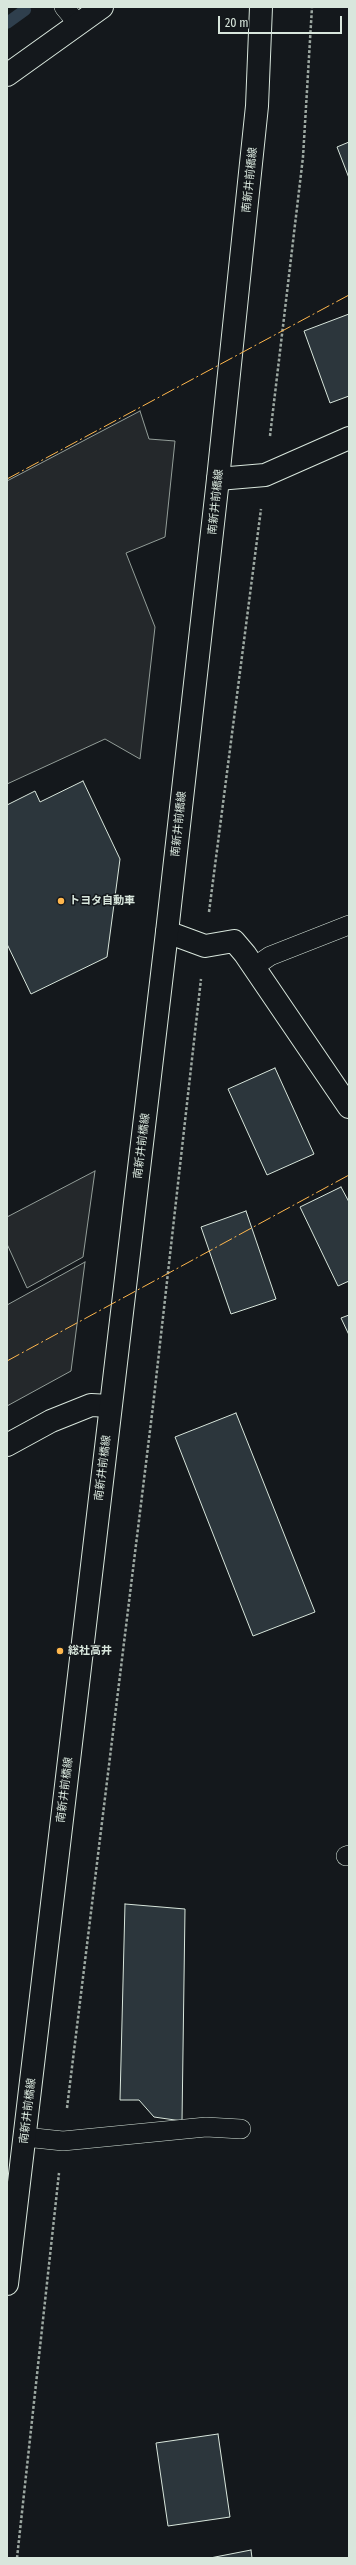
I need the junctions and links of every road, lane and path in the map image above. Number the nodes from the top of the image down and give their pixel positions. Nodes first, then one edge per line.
1 (64, 7) edge
2 (102, 7) edge
3 (261, 7) edge
4 (312, 7) edge
5 (78, 24) junction
6 (7, 75) edge
7 (349, 438) edge
8 (265, 475) junction
9 (218, 479) junction
10 (349, 925) edge
11 (167, 932) junction
12 (205, 946) junction
13 (254, 967) junction
14 (349, 1107) edge
15 (110, 1406) junction
16 (7, 1445) edge
17 (241, 2129) dead end
18 (25, 2137) junction
19 (63, 2141) junction
20 (7, 2284) edge
21 (17, 2558) edge

1 - 5 lane
2 - 5 main road
3 - 9 main road, 南新井前橋線
4 - 8 path
5 - 6 main road
7 - 8 main road
8 - 9 main road
8 - 12 path
9 - 11 main road, 南新井前橋線
10 - 13 lane
11 - 12 main road
11 - 15 main road, 南新井前橋線
12 - 13 main road
12 - 19 path
13 - 14 main road
15 - 16 main road
15 - 18 main road, 南新井前橋線
17 - 19 lane
18 - 19 lane
18 - 20 main road, 南新井前橋線
19 - 21 path

